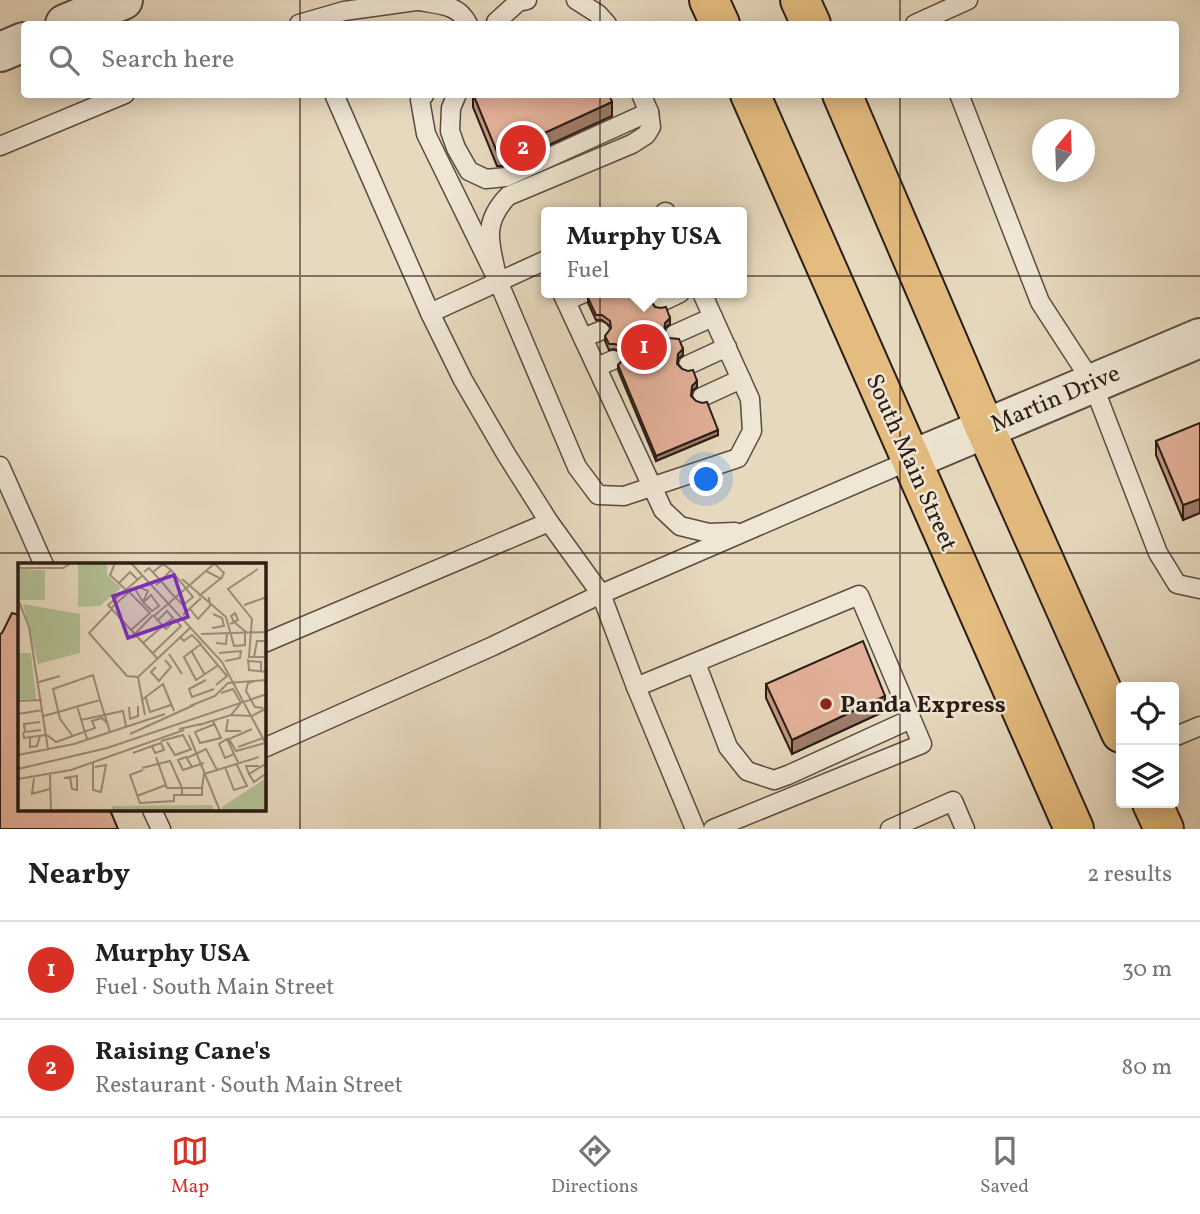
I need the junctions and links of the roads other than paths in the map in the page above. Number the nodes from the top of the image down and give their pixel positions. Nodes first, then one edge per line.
1 (123, 0) edge
2 (527, 0) edge
3 (576, 0) edge
4 (709, 0) edge
5 (800, 0) edge
6 (968, 0) edge
7 (421, 1) edge
8 (939, 13) edge
9 (72, 21) edge
10 (311, 21) edge
11 (466, 21) edge
12 (497, 21) edge
13 (604, 21) edge
14 (719, 21) edge
15 (810, 21) edge
16 (922, 21) edge
17 (21, 43) edge
18 (0, 52) edge
19 (115, 98) edge
20 (336, 98) edge
21 (422, 98) edge
22 (455, 98) edge
23 (643, 98) edge
24 (752, 98) edge
25 (844, 98) edge
26 (961, 98) edge
27 (649, 112) junction
28 (0, 146) edge
29 (541, 262) edge
30 (498, 281) junction
31 (564, 298) edge
32 (669, 298) edge
33 (704, 298) edge
34 (661, 302) dead end
35 (430, 313) junction
36 (713, 317) junction
37 (600, 331) dead end
38 (675, 334) dead end
39 (583, 338) junction
40 (1200, 338) edge
41 (727, 347) junction
42 (688, 365) dead end
43 (741, 379) junction
44 (1092, 382) junction
45 (702, 397) dead end
46 (985, 428) junction
47 (911, 460) junction
48 (0, 466) edge
49 (652, 487) junction
50 (549, 522) junction
51 (747, 531) junction
52 (43, 563) edge
53 (1200, 589) edge
54 (600, 594) junction
55 (266, 642) edge
56 (696, 663) junction
57 (636, 687) junction
58 (911, 719) junction
59 (1116, 722) edge
60 (1200, 726) edge
61 (1179, 735) edge
62 (266, 747) edge
63 (1058, 793) junction
64 (1155, 808) edge
65 (152, 811) edge
66 (161, 829) edge
67 (695, 829) edge
68 (713, 829) edge
69 (890, 829) edge
70 (965, 829) edge
71 (1074, 829) edge
72 (1080, 829) edge
73 (1164, 829) edge

1 - 9 street
2 - 12 lane
3 - 13 lane
4 - 14 main road
5 - 15 main road
6 - 8 lane
7 - 10 lane
7 - 11 lane
8 - 16 lane
17 - 18 street
19 - 28 lane
20 - 35 lane
21 - 30 lane
22 - 27 lane
23 - 27 lane
24 - 47 main road, South Main Street
25 - 46 main road
26 - 44 lane
27 - 30 lane
29 - 30 lane
30 - 35 lane
30 - 49 lane
31 - 39 lane
32 - 34 lane
33 - 36 lane
35 - 50 lane
36 - 38 lane
36 - 41 lane
37 - 39 lane
39 - 49 lane
40 - 44 street, Martin Drive
41 - 42 lane
41 - 43 lane
43 - 45 lane
43 - 49 lane
44 - 46 street, Martin Drive
44 - 53 lane
46 - 47 street, Martin Drive
46 - 59 main road
47 - 51 lane
47 - 63 main road, South Main Street
48 - 52 lane
49 - 51 lane
50 - 54 lane
50 - 55 lane
51 - 54 lane
54 - 57 lane
54 - 62 lane
56 - 57 lane
56 - 58 lane
56 - 58 lane
57 - 67 lane
58 - 68 lane
60 - 61 lane
63 - 71 main road, South Main Street
63 - 72 main road
64 - 73 main road
65 - 66 lane
69 - 70 lane

